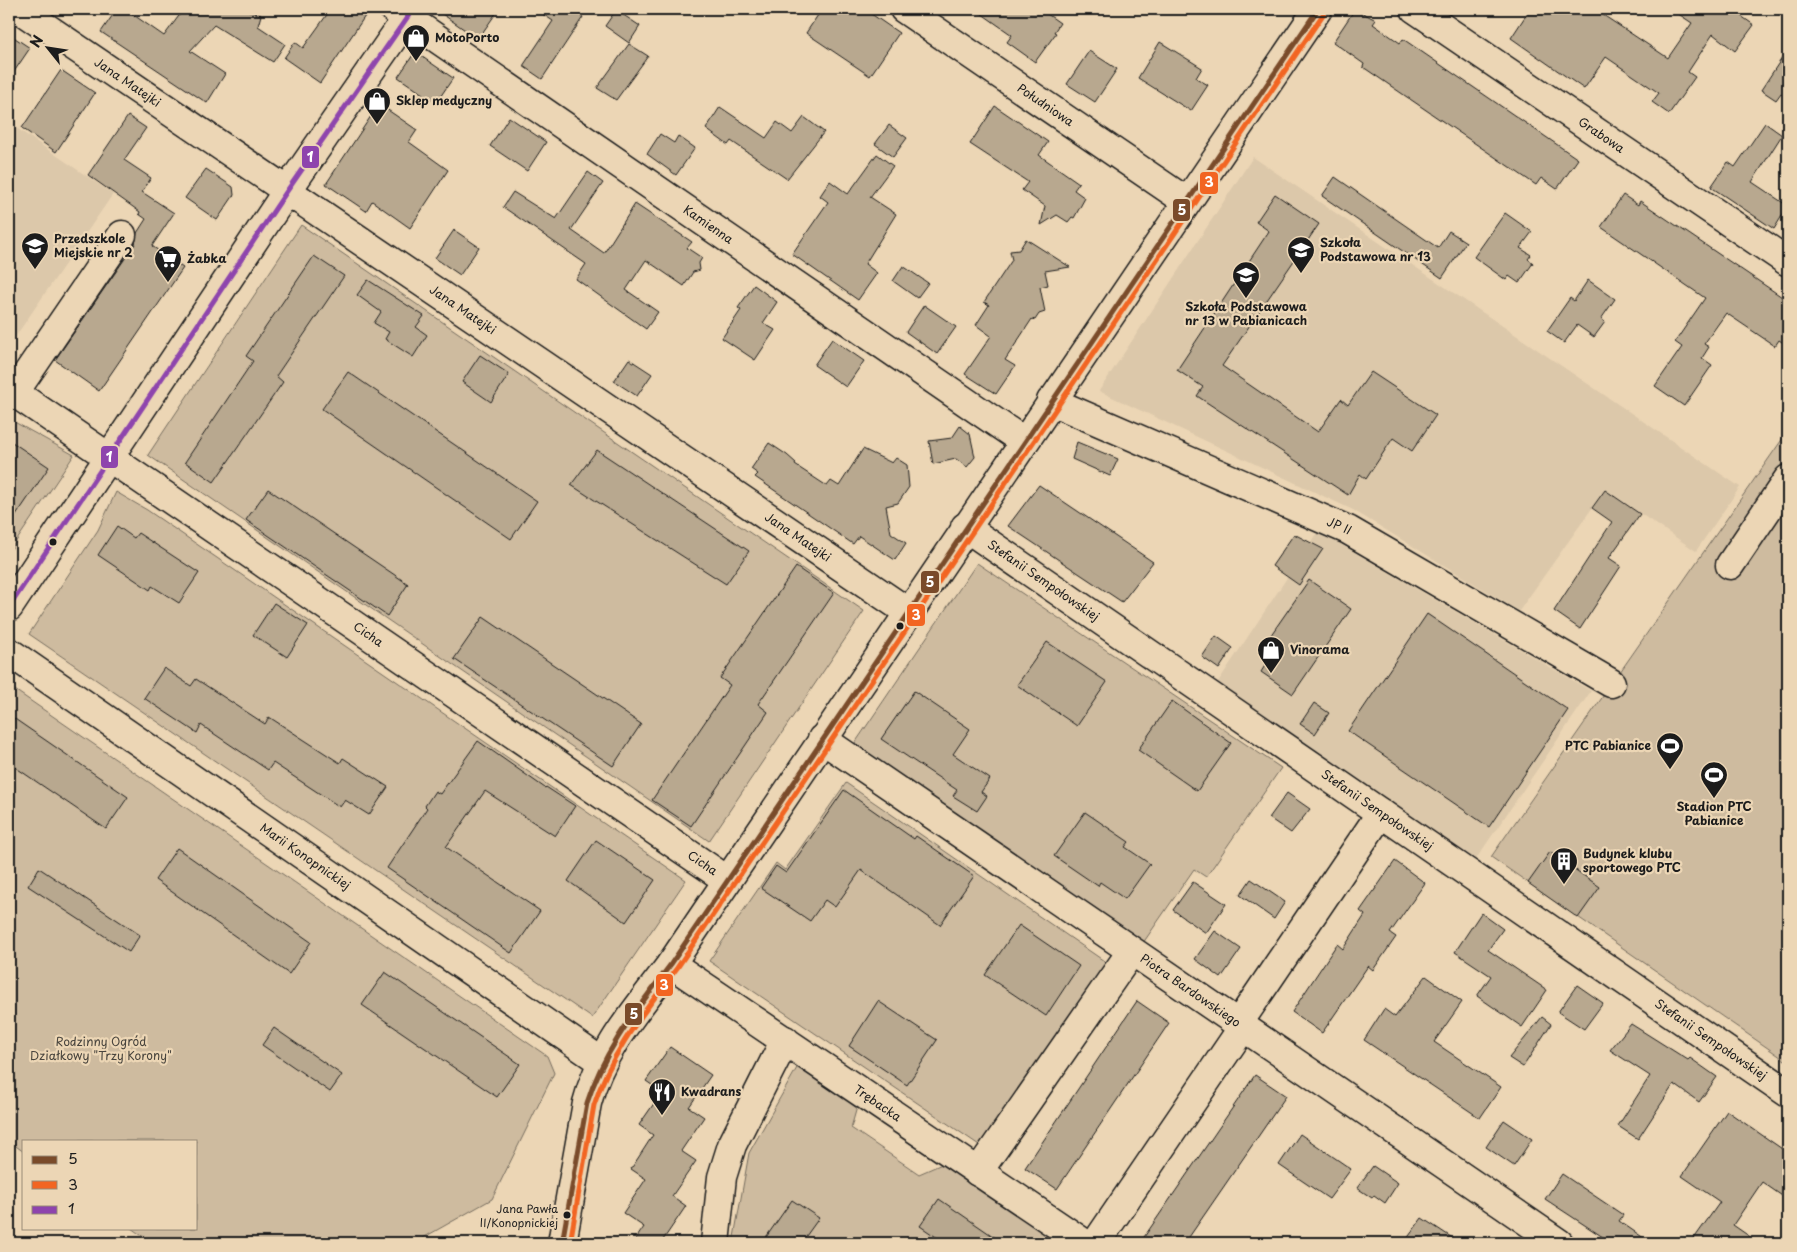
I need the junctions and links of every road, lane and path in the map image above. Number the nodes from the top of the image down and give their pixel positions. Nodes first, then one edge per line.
1 (19, 9) edge
2 (904, 9) edge
3 (1318, 9) edge
4 (1415, 9) edge
5 (405, 12) edge
6 (287, 191) junction
7 (1186, 201) junction
8 (122, 235) dead end
9 (1788, 262) edge
10 (11, 391) edge
11 (1051, 401) junction
12 (1023, 442) junction
13 (110, 458) junction
14 (1788, 479) edge
15 (965, 527) junction
16 (1730, 565) dead end
17 (9, 607) edge
18 (908, 612) junction
19 (9, 652) edge
20 (1612, 683) dead end
21 (822, 739) junction
22 (1381, 813) junction
23 (727, 880) junction
24 (1131, 952) junction
25 (670, 964) junction
26 (1240, 1025) junction
27 (785, 1040) junction
28 (602, 1062) junction
29 (1788, 1093) edge
30 (978, 1172) junction
31 (562, 1243) edge
32 (715, 1243) edge
33 (1084, 1243) edge
34 (1096, 1243) edge
35 (1559, 1243) edge

1 - 6 street, Jana Matejki
2 - 7 street, Południowa
3 - 7 street
4 - 9 street, Grabowa
5 - 6 street
5 - 12 street, Kamienna
6 - 13 street
6 - 18 street, Jana Matejki
7 - 11 street
8 - 10 street
10 - 13 street, Cicha
11 - 12 street
11 - 20 street, JP II
12 - 15 street
13 - 17 street
13 - 23 street, Cicha
14 - 16 street
15 - 18 street
15 - 22 street, Stefanii Sempołowskiej
18 - 21 street
19 - 28 street, Marii Konopnickiej
21 - 23 street
21 - 24 street, Piotra Bardowskiego
22 - 26 street
22 - 29 street, Stefanii Sempołowskiej
23 - 25 street
24 - 26 street, Piotra Bardowskiego
24 - 30 street
25 - 27 street, Trębacka
25 - 28 street
26 - 34 street
26 - 35 street, Piotra Bardowskiego
27 - 30 street, Trębacka
27 - 32 street
28 - 31 street
30 - 33 street, Trębacka

